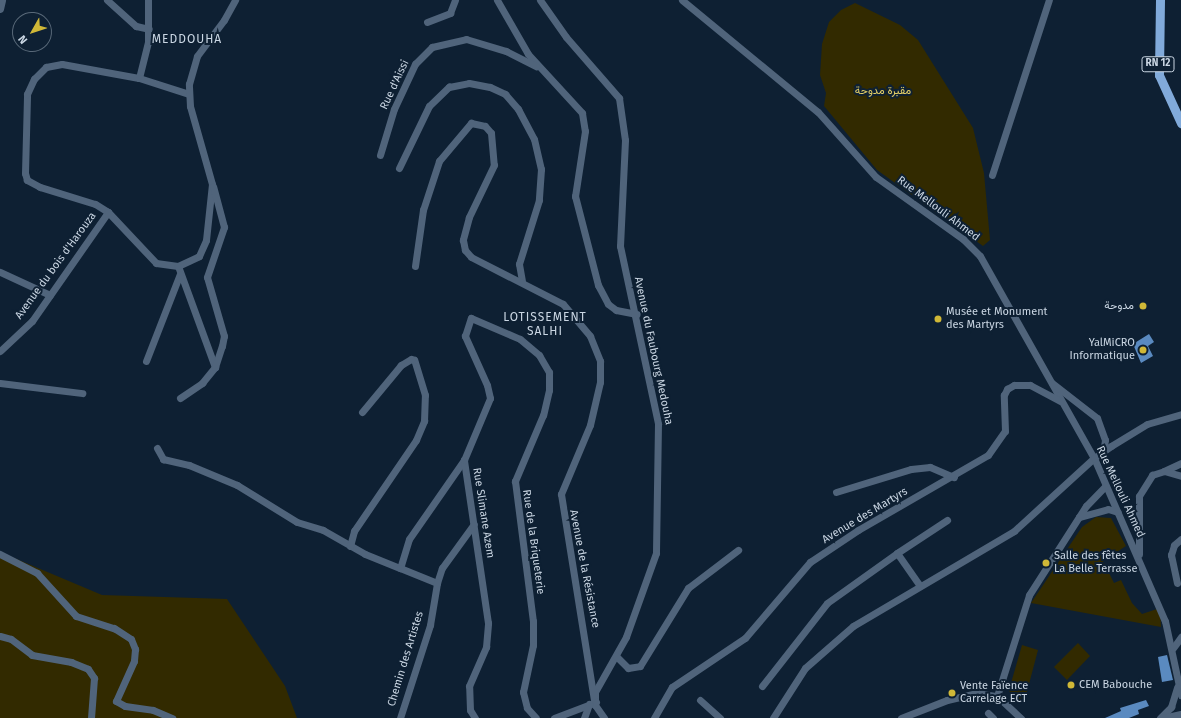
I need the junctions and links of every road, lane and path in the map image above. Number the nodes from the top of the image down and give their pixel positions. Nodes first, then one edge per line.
1 (2, 0) edge
2 (107, 0) edge
3 (148, 0) edge
4 (235, 0) edge
5 (455, 0) edge
6 (496, 0) edge
7 (540, 0) edge
8 (682, 0) edge
9 (1049, 0) edge
10 (1160, 0) edge
11 (0, 9) edge
12 (427, 22) dead end
13 (149, 29) junction
14 (540, 68) junction
15 (139, 78) junction
16 (189, 94) junction
17 (1181, 122) edge
18 (380, 155) dead end
19 (399, 168) dead end
20 (992, 175) dead end
21 (212, 184) junction
22 (108, 212) junction
23 (178, 266) junction
24 (414, 266) dead end
25 (0, 272) edge
26 (180, 274) junction
27 (522, 281) junction
28 (50, 295) junction
29 (637, 314) junction
30 (471, 318) joint
31 (0, 351) edge
32 (146, 361) dead end
33 (215, 367) junction
34 (1050, 381) junction
35 (0, 383) edge
36 (82, 393) dead end
37 (180, 398) dead end
38 (1062, 402) junction
39 (362, 412) dead end
40 (1181, 414) edge
41 (157, 448) dead end
42 (1103, 452) junction
43 (1094, 458) junction
44 (464, 460) junction
45 (1181, 463) edge
46 (1164, 471) junction
47 (1181, 476) edge
48 (954, 477) junction
49 (1105, 486) junction
50 (836, 492) dead end
51 (1118, 512) junction
52 (1079, 517) junction
53 (947, 520) dead end
54 (474, 524) junction
55 (1181, 539) edge
56 (350, 546) junction
57 (738, 550) dead end
58 (0, 554) edge
59 (897, 554) junction
60 (1139, 557) junction
61 (400, 568) junction
62 (437, 583) junction
63 (1178, 583) dead end
64 (920, 586) junction
65 (0, 636) edge
66 (1181, 637) edge
67 (1173, 648) junction
68 (616, 656) junction
69 (1179, 684) edge
70 (762, 686) dead end
71 (1181, 695) edge
72 (998, 696) junction
73 (700, 700) dead end
74 (593, 702) junction
75 (1181, 714) edge
76 (91, 718) edge
77 (172, 718) edge
78 (400, 718) edge
79 (475, 718) edge
80 (536, 718) edge
81 (554, 718) edge
82 (584, 718) edge
83 (604, 718) edge
84 (654, 718) edge
85 (720, 718) edge
86 (773, 718) edge
87 (901, 718) edge
88 (1020, 718) edge
89 (1161, 718) edge

1 - 11 street
2 - 13 street
3 - 13 street
4 - 16 street
5 - 12 street
6 - 14 street
7 - 29 street, Avenue du Faubourg Medouha
8 - 34 street, Rue Mellouli Ahmed
9 - 20 street
10 - 17 main road, RN 12
13 - 15 street
14 - 18 street, Rue d'Aissi
14 - 29 street
15 - 16 street
15 - 22 street
16 - 21 street
19 - 27 street
21 - 23 street
21 - 33 street
22 - 23 street, Avenue du bois d'Harouza
22 - 28 street, Avenue du bois d'Harouza
23 - 26 street
24 - 27 street, Avenue de la Résistance
25 - 28 street
26 - 32 street
26 - 33 street
27 - 74 street, Avenue de la Résistance
28 - 31 street, Avenue du bois d'Harouza
29 - 68 street, Avenue du Faubourg Medouha
30 - 44 street, Rue Slimane Azem
30 - 80 street, Rue de la Briqueterie
33 - 37 street
34 - 38 street, Rue Mellouli Ahmed
34 - 42 street
35 - 36 street
38 - 43 street, Rue Mellouli Ahmed
38 - 48 street, Avenue des Martyrs
39 - 56 street
40 - 42 street
41 - 56 street
42 - 43 street
43 - 49 street, Rue Mellouli Ahmed
43 - 64 street
44 - 54 street, Rue Slimane Azem
44 - 61 street
45 - 46 street
46 - 47 street
46 - 60 street
48 - 50 street
48 - 84 street, Avenue des Martyrs
49 - 51 street, Rue Mellouli Ahmed
49 - 52 street
51 - 52 street
51 - 60 street, Rue Mellouli Ahmed
52 - 72 street
53 - 59 street
54 - 62 street, Chemin des Artistes
54 - 79 street, Rue Slimane Azem
55 - 63 street
56 - 61 street
57 - 68 street
58 - 77 street
59 - 64 street
59 - 70 street
60 - 67 street, Rue Mellouli Ahmed
61 - 62 street
62 - 78 street, Chemin des Artistes
64 - 86 street
65 - 76 street
66 - 67 street
67 - 69 street, Rue Mellouli Ahmed
68 - 74 street, Avenue du Faubourg Medouha
69 - 71 street, Rue Mellouli Ahmed
69 - 89 street
72 - 87 street
72 - 88 street
73 - 85 street
74 - 81 street
74 - 82 street, Avenue du Faubourg Medouha
74 - 83 street
75 - 89 street

